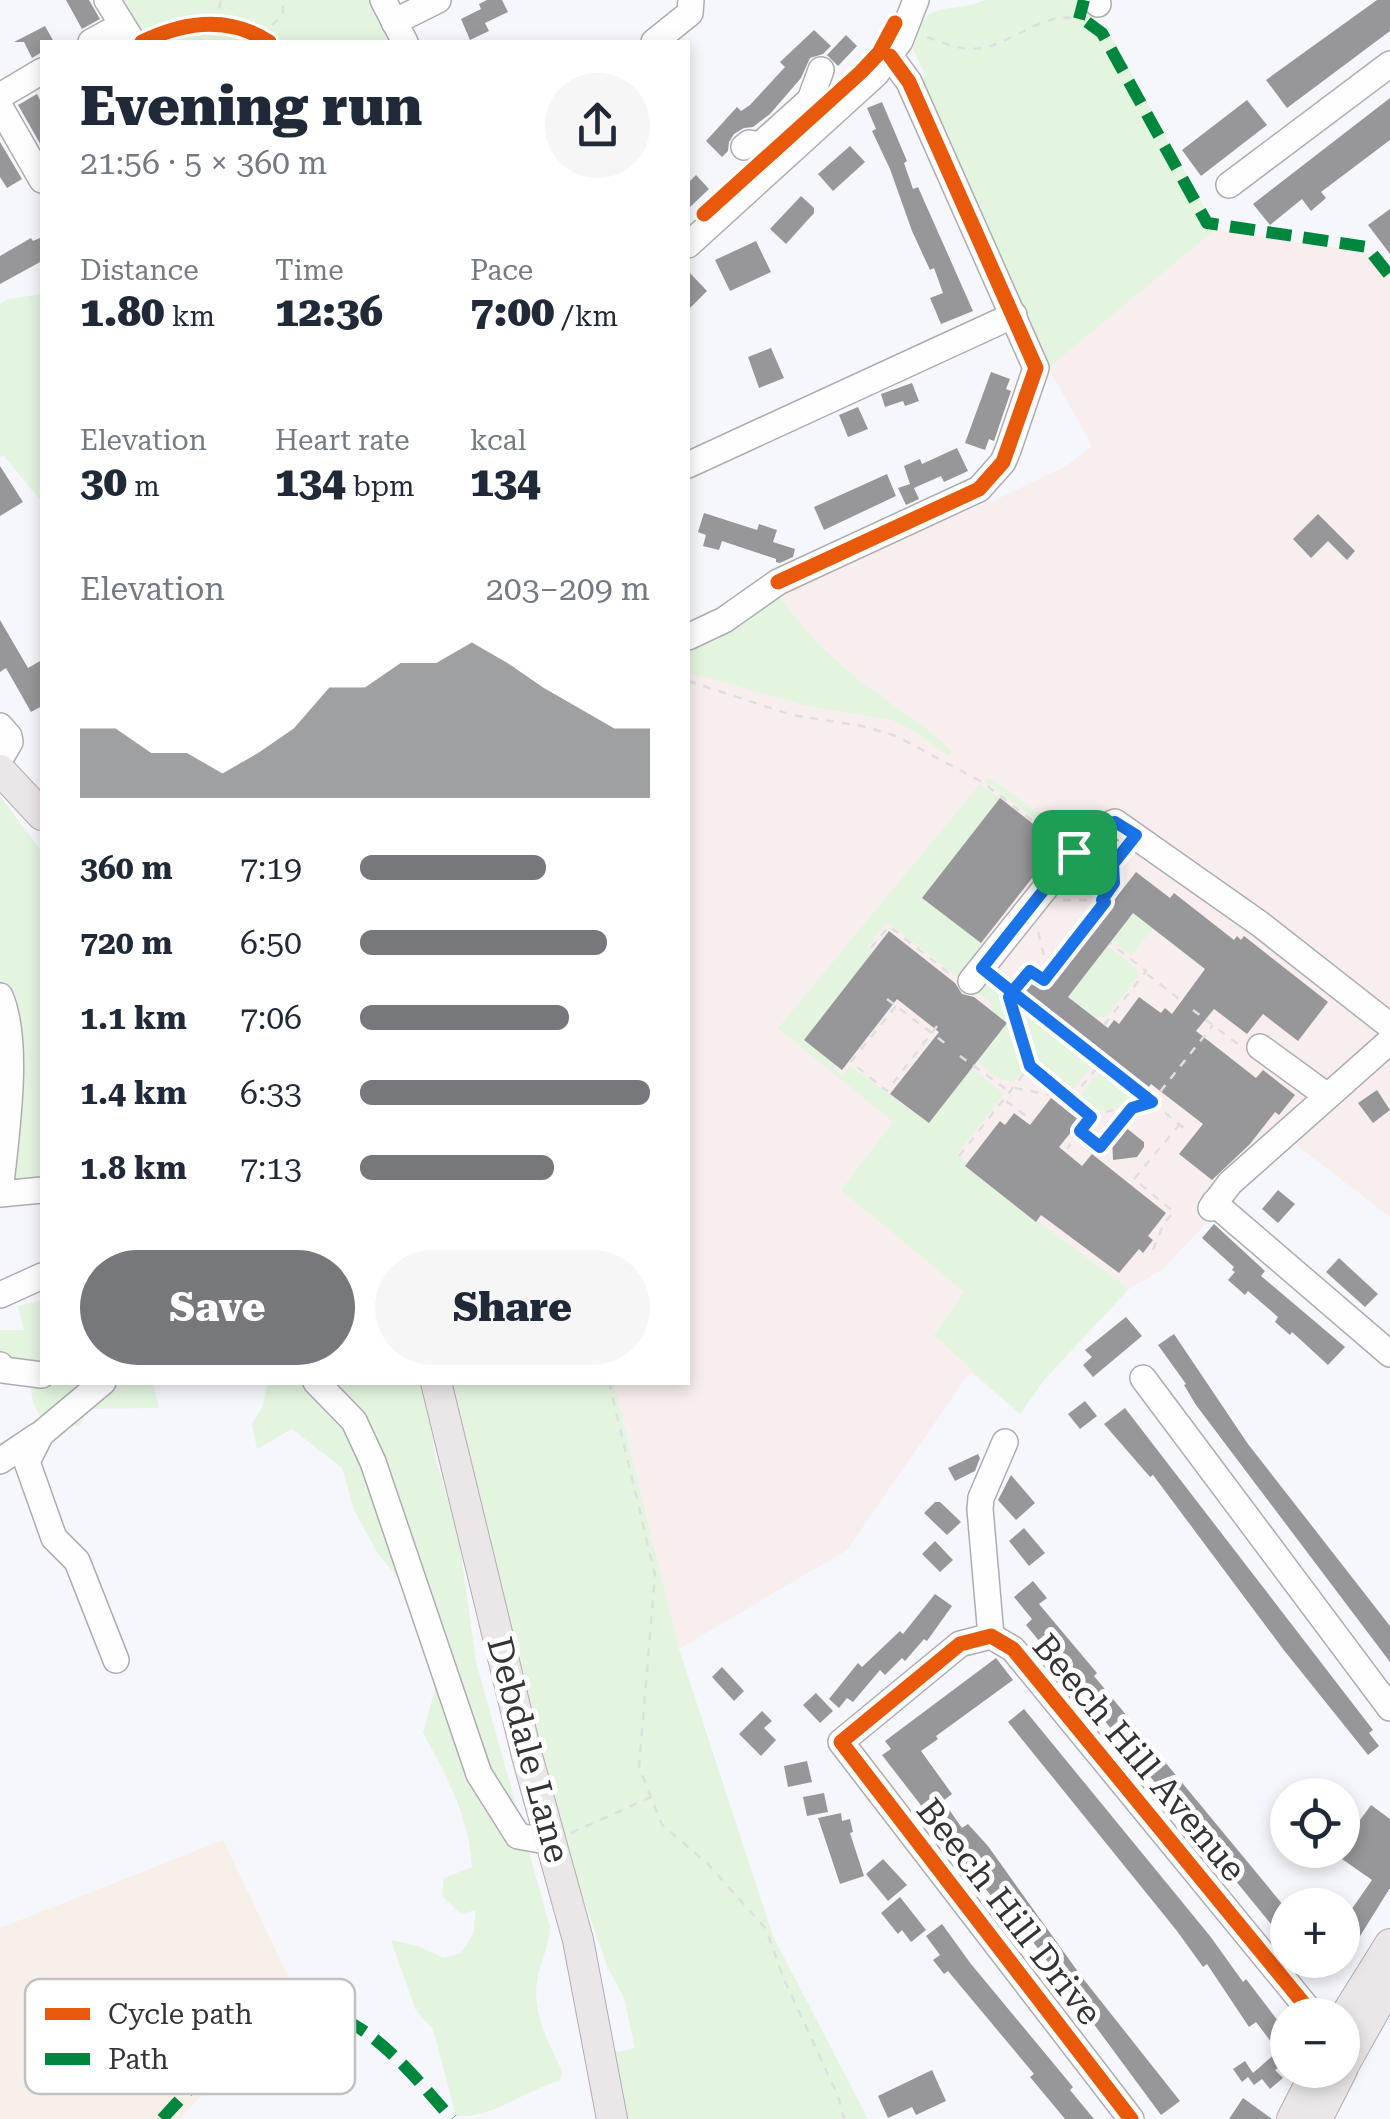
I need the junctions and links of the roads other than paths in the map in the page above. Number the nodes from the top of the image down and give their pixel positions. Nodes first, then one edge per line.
1 (107, 0) edge
2 (438, 0) edge
3 (691, 0) edge
4 (916, 0) edge
5 (394, 21) edge
6 (127, 34) edge
7 (100, 40) edge
8 (656, 40) edge
9 (890, 56) junction
10 (1390, 64) edge
11 (821, 70) dead end
12 (40, 72) edge
13 (0, 96) edge
14 (0, 107) edge
15 (798, 111) junction
16 (817, 130) junction
17 (8, 137) edge
18 (744, 148) dead end
19 (40, 177) edge
20 (1229, 186) dead end
21 (690, 237) edge
22 (1014, 314) junction
23 (690, 464) edge
24 (690, 636) edge
25 (0, 726) edge
26 (0, 758) edge
27 (0, 770) edge
28 (40, 813) edge
29 (968, 975) road end
30 (0, 996) edge
31 (1390, 1026) edge
32 (1390, 1041) edge
33 (1252, 1047) road end
34 (1326, 1095) junction
35 (40, 1190) edge
36 (0, 1194) edge
37 (40, 1277) edge
38 (0, 1295) edge
39 (1390, 1354) edge
40 (1143, 1378) dead end
41 (98, 1385) edge
42 (319, 1385) edge
43 (437, 1385) edge
44 (41, 1434) junction
45 (1006, 1442) dead end
46 (0, 1461) edge
47 (991, 1636) junction
48 (116, 1660) dead end
49 (1390, 1708) edge
50 (552, 1842) junction
51 (1390, 1944) edge
52 (1390, 1983) edge
53 (1299, 1998) edge
54 (1360, 2013) edge
55 (1360, 2026) edge
56 (1308, 2088) edge
57 (1329, 2088) edge
58 (612, 2119) edge
59 (1130, 2119) edge
60 (1292, 2119) edge
61 (1317, 2119) edge

1 - 6 street
2 - 5 street
3 - 8 street
4 - 9 street
6 - 7 street
9 - 16 street
9 - 22 street
10 - 20 street
11 - 15 street
12 - 13 street
14 - 17 street
15 - 16 street
15 - 18 street
16 - 21 street
17 - 19 street
22 - 23 street
22 - 24 street
25 - 26 street
27 - 28 main road
29 - 31 street
30 - 36 street
32 - 34 street
33 - 34 street
34 - 39 street
35 - 36 street
37 - 38 street
40 - 49 street
41 - 44 street
42 - 50 street
43 - 50 main road, Debdale Lane
44 - 46 street
44 - 48 street
45 - 47 street
47 - 53 street, Beech Hill Avenue
47 - 59 street, Beech Hill Drive
50 - 58 main road, Debdale Lane
51 - 54 main road
52 - 55 main road
56 - 60 main road
57 - 61 main road

